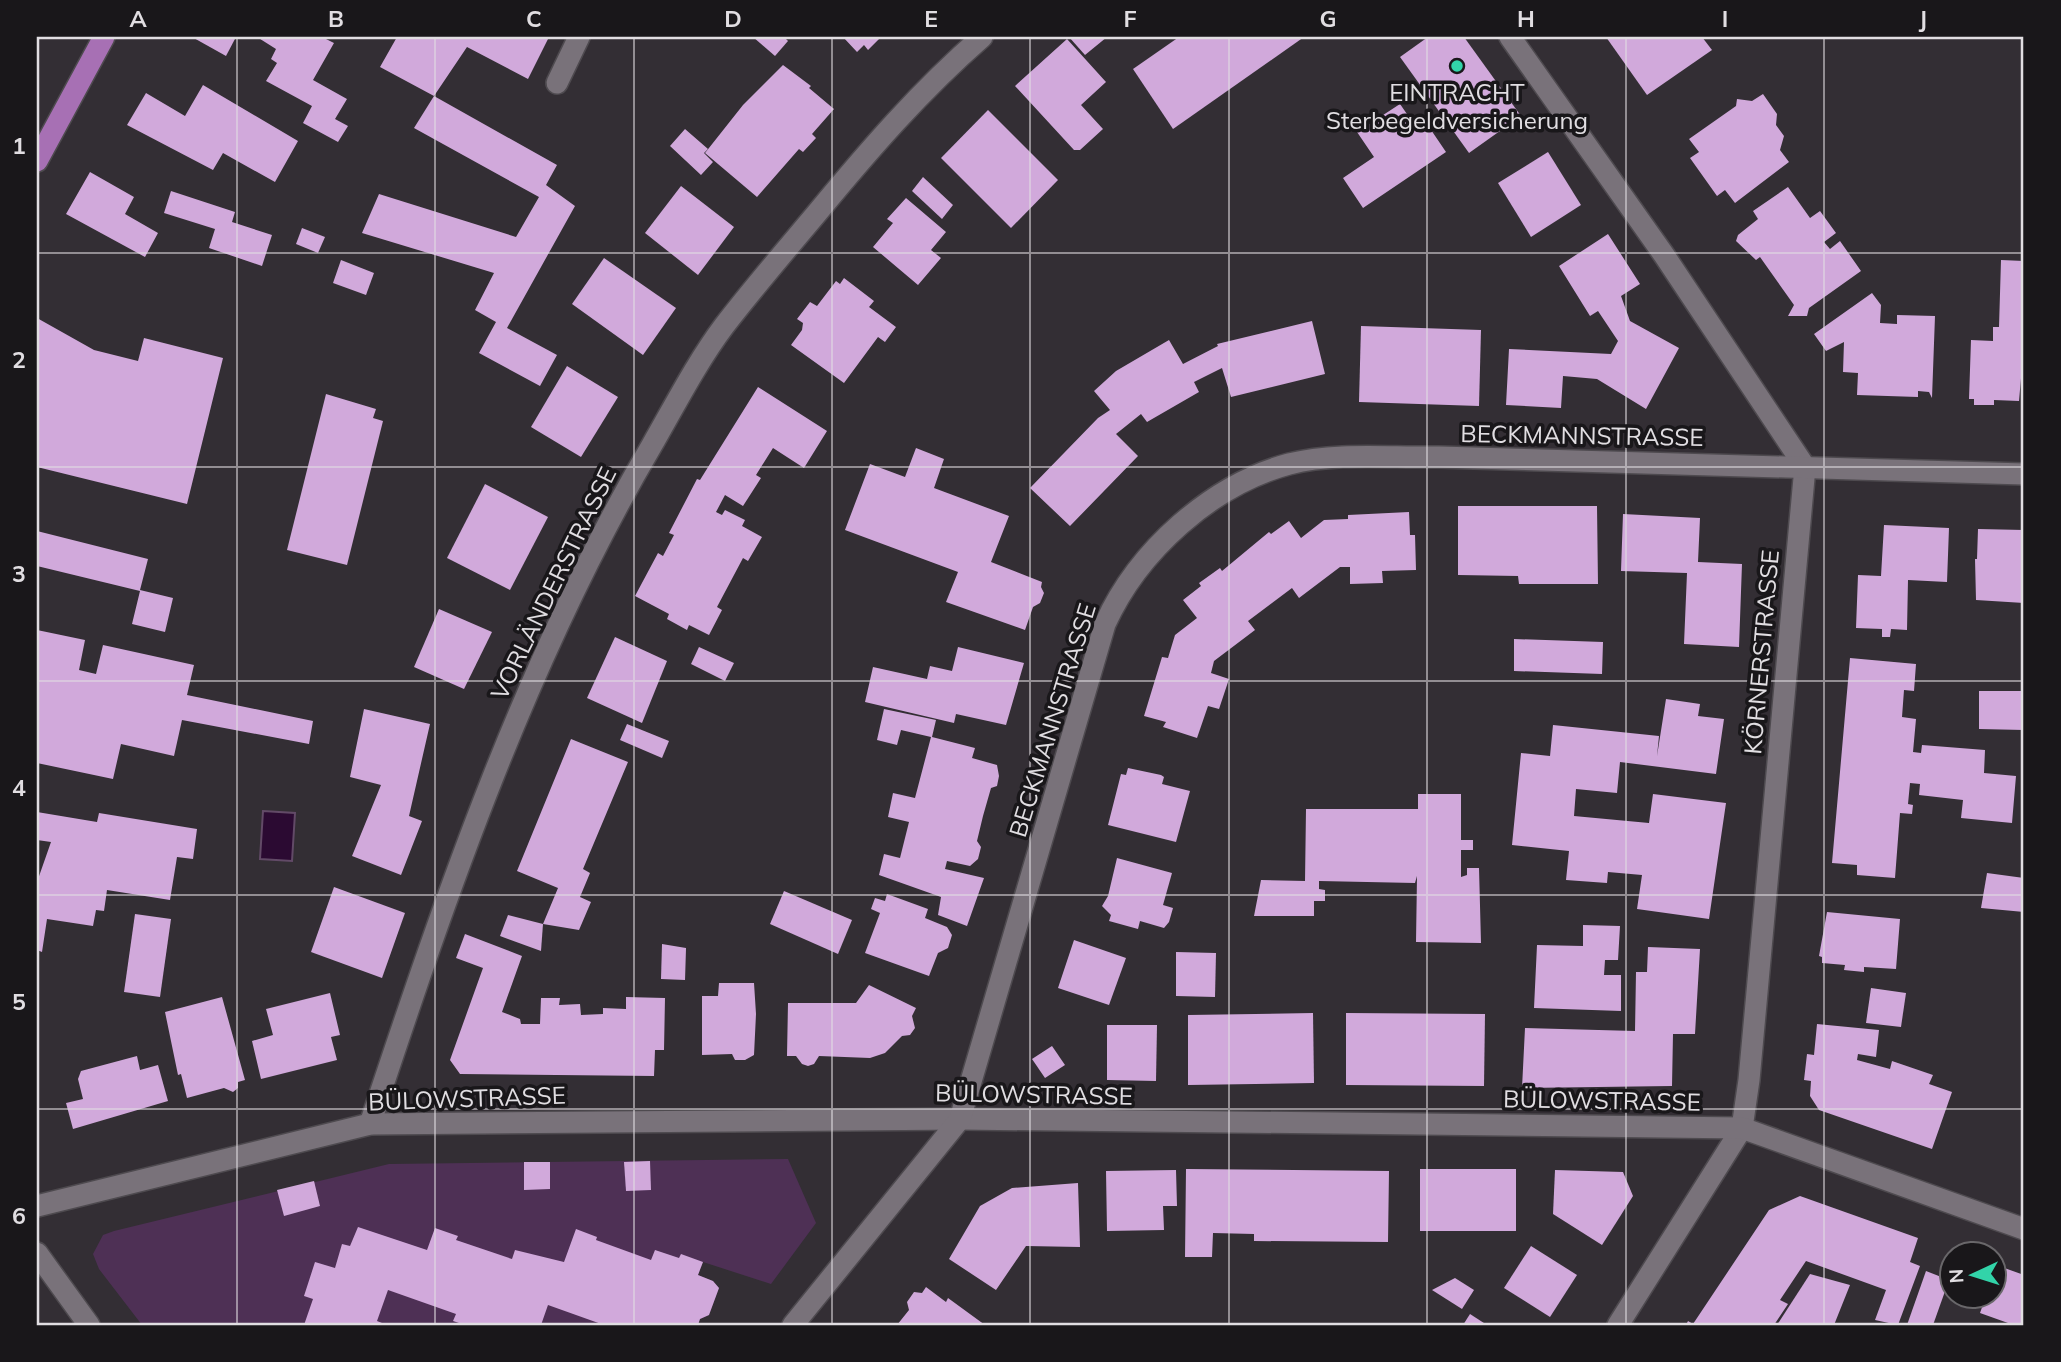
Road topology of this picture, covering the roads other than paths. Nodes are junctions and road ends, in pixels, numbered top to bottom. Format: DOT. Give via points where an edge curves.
graph roads {
  1 [pos="103,37"];
  2 [pos="579,37"];
  3 [pos="982,37"];
  4 [pos="1510,37"];
  5 [pos="557,83"];
  6 [pos="37,161"];
  7 [pos="1805,467"];
  8 [pos="2024,474"];
  9 [pos="960,1119"];
  10 [pos="370,1124"];
  11 [pos="1742,1128"];
  12 [pos="37,1206"];
  13 [pos="2024,1229"];
  14 [pos="37,1253"];
  15 [pos="89,1325"];
  16 [pos="793,1325"];
  17 [pos="1618,1325"];
  1 -- 6 [label="main road"];
  2 -- 5 [label="street"];
  3 -- 10 [label="street, VORLÄNDERSTRASSE" via="890,124 723,327 615,508 507,739"];
  4 -- 7 [label="street" via="1664,254"];
  7 -- 8 [label="street, BECKMANNSTRASSE"];
  7 -- 9 [label="street, BECKMANNSTRASSE" via="1439,457 1320,459 1269,471 1217,496 1147,558 1116,600 1105,624"];
  7 -- 11 [label="street, KÖRNERSTRASSE"];
  9 -- 10 [label="street, BÜLOWSTRASSE"];
  9 -- 11 [label="street, BÜLOWSTRASSE"];
  9 -- 16 [label="street, BECKMANNSTRASSE"];
  10 -- 12 [label="street, BÜLOWSTRASSE"];
  11 -- 13 [label="street, BÜLOWSTRASSE"];
  11 -- 17 [label="street, KÖRNERSTRASSE"];
  14 -- 15 [label="street"];
}
